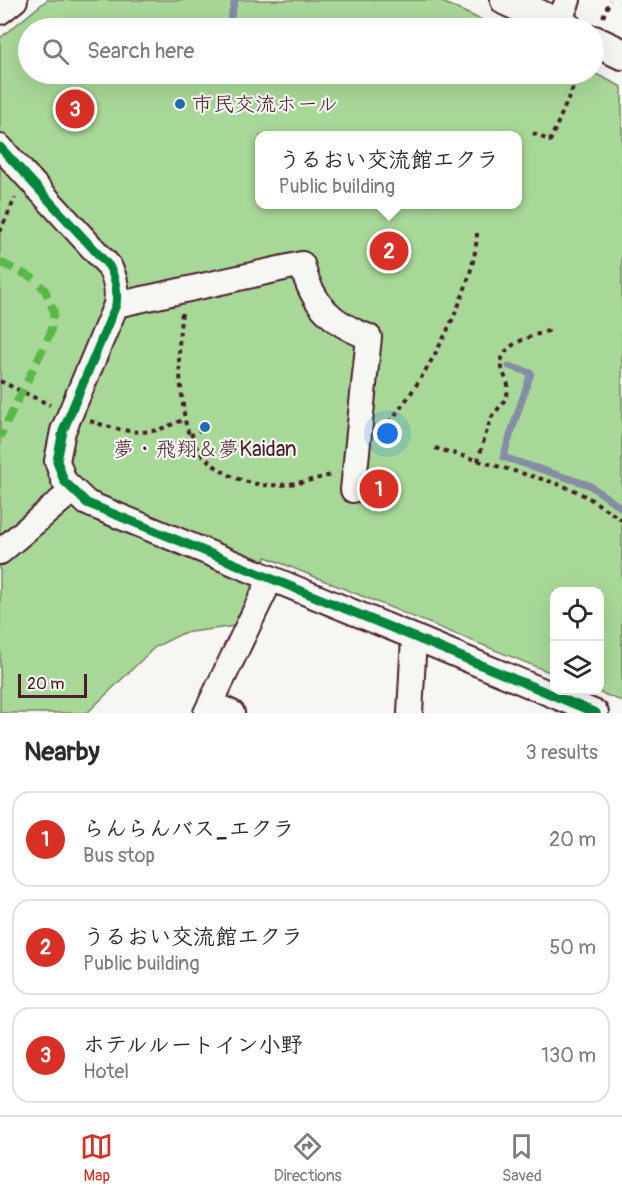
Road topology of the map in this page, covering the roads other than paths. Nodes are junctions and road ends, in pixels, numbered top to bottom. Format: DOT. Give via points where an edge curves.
graph roads {
  1 [pos="15,0"];
  2 [pos="506,0"];
  3 [pos="0,12"];
  4 [pos="564,18"];
  5 [pos="604,46"];
  6 [pos="622,54"];
  7 [pos="0,147"];
  8 [pos="116,305"];
  9 [pos="354,479"];
  10 [pos="73,490"];
  11 [pos="0,552"];
  12 [pos="271,578"];
  13 [pos="414,637"];
  14 [pos="216,710"];
  15 [pos="410,713"];
  16 [pos="596,713"];
  1 -- 3 [label="street"];
  2 -- 4 [label="main road"];
  5 -- 6 [label="main road"];
  7 -- 8 [label="street" via="109,266 118,292"];
  8 -- 9 [label="street" via="302,264 310,289 325,310 345,327 369,336"];
  8 -- 10 [label="street" via="63,431 57,461 64,481"];
  10 -- 11 [label="street"];
  10 -- 12 [label="street" via="87,503"];
  12 -- 13 [label="street"];
  12 -- 14 [label="street"];
  13 -- 15 [label="street"];
  13 -- 16 [label="street"];
}
